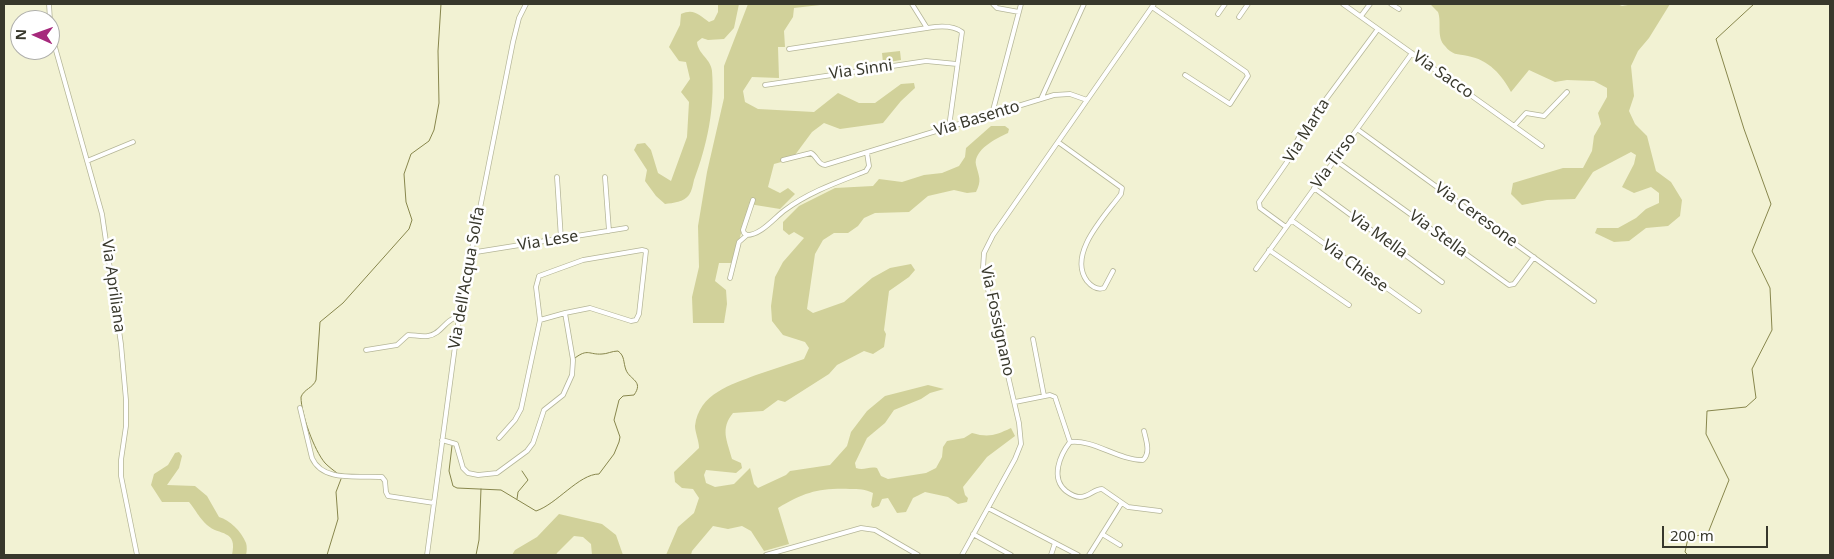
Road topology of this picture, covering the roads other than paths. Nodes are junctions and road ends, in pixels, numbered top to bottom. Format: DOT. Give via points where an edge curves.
graph roads {
  1 [pos="526,4"];
  2 [pos="912,4"];
  3 [pos="993,4"];
  4 [pos="1021,4"];
  5 [pos="1084,4"];
  6 [pos="1225,4"];
  7 [pos="1248,4"];
  8 [pos="1343,4"];
  9 [pos="1370,4"];
  10 [pos="1391,4"];
  11 [pos="1153,5"];
  12 [pos="1399,10"];
  13 [pos="1019,12"];
  14 [pos="1218,14"];
  15 [pos="1361,16"];
  16 [pos="1239,17"];
  17 [pos="927,28"];
  18 [pos="1378,29"];
  19 [pos="789,50"];
  20 [pos="1412,53"];
  21 [pos="59,60"];
  22 [pos="957,64"];
  23 [pos="1185,75"];
  24 [pos="766,85"];
  25 [pos="1567,92"];
  26 [pos="1041,99"];
  27 [pos="1087,100"];
  28 [pos="992,114"];
  29 [pos="1515,125"];
  30 [pos="949,128"];
  31 [pos="1357,129"];
  32 [pos="133,142"];
  33 [pos="1058,142"];
  34 [pos="1542,146"];
  35 [pos="867,153"];
  36 [pos="782,160"];
  37 [pos="1335,160"];
  38 [pos="87,161"];
  39 [pos="604,176"];
  40 [pos="557,177"];
  41 [pos="1314,188"];
  42 [pos="753,200"];
  43 [pos="1291,220"];
  44 [pos="1286,227"];
  45 [pos="626,228"];
  46 [pos="608,231"];
  47 [pos="747,235"];
  48 [pos="561,239"];
  49 [pos="1269,250"];
  50 [pos="470,253"];
  51 [pos="1534,257"];
  52 [pos="1256,269"];
  53 [pos="1113,271"];
  54 [pos="730,278"];
  55 [pos="1442,282"];
  56 [pos="1594,301"];
  57 [pos="1348,305"];
  58 [pos="1419,311"];
  59 [pos="565,313"];
  60 [pos="458,317"];
  61 [pos="540,320"];
  62 [pos="1033,339"];
  63 [pos="366,350"];
  64 [pos="1044,396"];
  65 [pos="1015,402"];
  66 [pos="300,408"];
  67 [pos="1144,431"];
  68 [pos="499,438"];
  69 [pos="442,440"];
  70 [pos="1070,442"];
  71 [pos="434,503"];
  72 [pos="1121,504"];
  73 [pos="988,508"];
  74 [pos="1160,511"];
  75 [pos="973,534"];
  76 [pos="1102,534"];
  77 [pos="1055,543"];
  78 [pos="1120,545"];
  79 [pos="137,555"];
  80 [pos="427,555"];
  81 [pos="766,555"];
  82 [pos="918,555"];
  83 [pos="962,555"];
  84 [pos="1011,555"];
  85 [pos="1051,555"];
  86 [pos="1078,555"];
  87 [pos="1089,555"];
  1 -- 50 [label="street, Via dell'Acqua Solfa" via="512,46"];
  2 -- 17 [label="street"];
  3 -- 13 [label="street" via="996,8"];
  4 -- 13 [label="street"];
  5 -- 26 [label="street"];
  6 -- 14 [label="street"];
  7 -- 16 [label="street"];
  8 -- 15 [label="street, Via Sacco"];
  9 -- 15 [label="street"];
  10 -- 12 [label="street"];
  11 -- 23 [label="street" via="1248,76 1229,104"];
  11 -- 27 [label="street, Via Fossignano"];
  13 -- 28 [label="street"];
  15 -- 18 [label="street, Via Sacco"];
  17 -- 19 [label="street, Via Sinni"];
  17 -- 22 [label="street, Via Sinni" via="943,27 961,32"];
  18 -- 20 [label="street, Via Sacco"];
  18 -- 44 [label="street, Via Marta" via="1301,134 1288,160 1259,202 1260,208"];
  20 -- 29 [label="street, Via Sacco"];
  20 -- 31 [label="street, Via Tirso"];
  21 -- 38 [label="street, Via Apriliana"];
  22 -- 24 [label="street, Via Sinni" via="924,61"];
  22 -- 30 [label="street"];
  25 -- 29 [label="street" via="1545,116 1526,113"];
  26 -- 27 [label="street, Via Basento" via="1065,94"];
  26 -- 28 [label="street, Via Basento"];
  27 -- 33 [label="street, Via Fossignano"];
  28 -- 30 [label="street, Via Basento"];
  29 -- 34 [label="street, Via Sacco"];
  30 -- 35 [label="street, Via Basento"];
  31 -- 37 [label="street, Via Tirso"];
  31 -- 51 [label="street, Via Ceresone"];
  32 -- 38 [label="street"];
  33 -- 53 [label="street" via="1122,188 1086,244 1081,258 1085,278 1097,288 1104,288"];
  33 -- 65 [label="street, Via Fossignano" via="993,235 983,255"];
  35 -- 36 [label="street, Via Basento" via="824,166 811,153"];
  35 -- 47 [label="street" via="869,166 866,170 800,199 758,232"];
  37 -- 41 [label="street, Via Tirso"];
  37 -- 51 [label="street, Via Stella" via="1508,285 1514,284"];
  38 -- 79 [label="street, Via Apriliana" via="106,232 122,350 127,416 121,476"];
  39 -- 46 [label="street"];
  40 -- 48 [label="street"];
  41 -- 43 [label="street, Via Tirso"];
  41 -- 55 [label="street, Via Mella"];
  42 -- 47 [label="street" via="743,230"];
  43 -- 44 [label="street, Via Tirso"];
  43 -- 58 [label="street, Via Chiese"];
  44 -- 49 [label="street, Via Tirso"];
  45 -- 46 [label="street, Via Lese"];
  46 -- 48 [label="street, Via Lese"];
  47 -- 54 [label="street" via="739,242"];
  48 -- 50 [label="street, Via Lese"];
  49 -- 52 [label="street, Via Tirso"];
  49 -- 57 [label="street"];
  50 -- 60 [label="street, Via dell'Acqua Solfa"];
  51 -- 56 [label="street, Via Ceresone"];
  59 -- 61 [label="street"];
  59 -- 61 [label="street" via="590,308 636,320 646,251 583,260 541,274 536,283"];
  59 -- 69 [label="street" via="573,360 572,376 564,394 544,411 527,451 497,473 476,475 463,468 456,444"];
  60 -- 63 [label="street" via="450,319 431,336 407,335 397,345"];
  60 -- 69 [label="street, Via dell'Acqua Solfa"];
  61 -- 68 [label="street" via="519,414"];
  62 -- 64 [label="street"];
  64 -- 65 [label="street"];
  64 -- 70 [label="street" via="1055,396"];
  65 -- 73 [label="street, Via Fossignano" via="1020,448"];
  66 -- 71 [label="street" via="312,458 323,471 346,476 382,477 389,496"];
  67 -- 70 [label="street" via="1148,452 1143,460 1082,442"];
  69 -- 71 [label="street, Via dell'Acqua Solfa"];
  70 -- 72 [label="street" via="1059,461 1061,486 1078,497 1102,489"];
  71 -- 80 [label="street, Via dell'Acqua Solfa"];
  72 -- 74 [label="street"];
  72 -- 76 [label="street"];
  73 -- 75 [label="street, Via Fossignano"];
  73 -- 77 [label="street"];
  75 -- 83 [label="street, Via Fossignano"];
  75 -- 84 [label="street"];
  76 -- 78 [label="street"];
  76 -- 87 [label="street"];
  77 -- 85 [label="street"];
  77 -- 86 [label="street"];
  81 -- 82 [label="street" via="866,528"];
}
